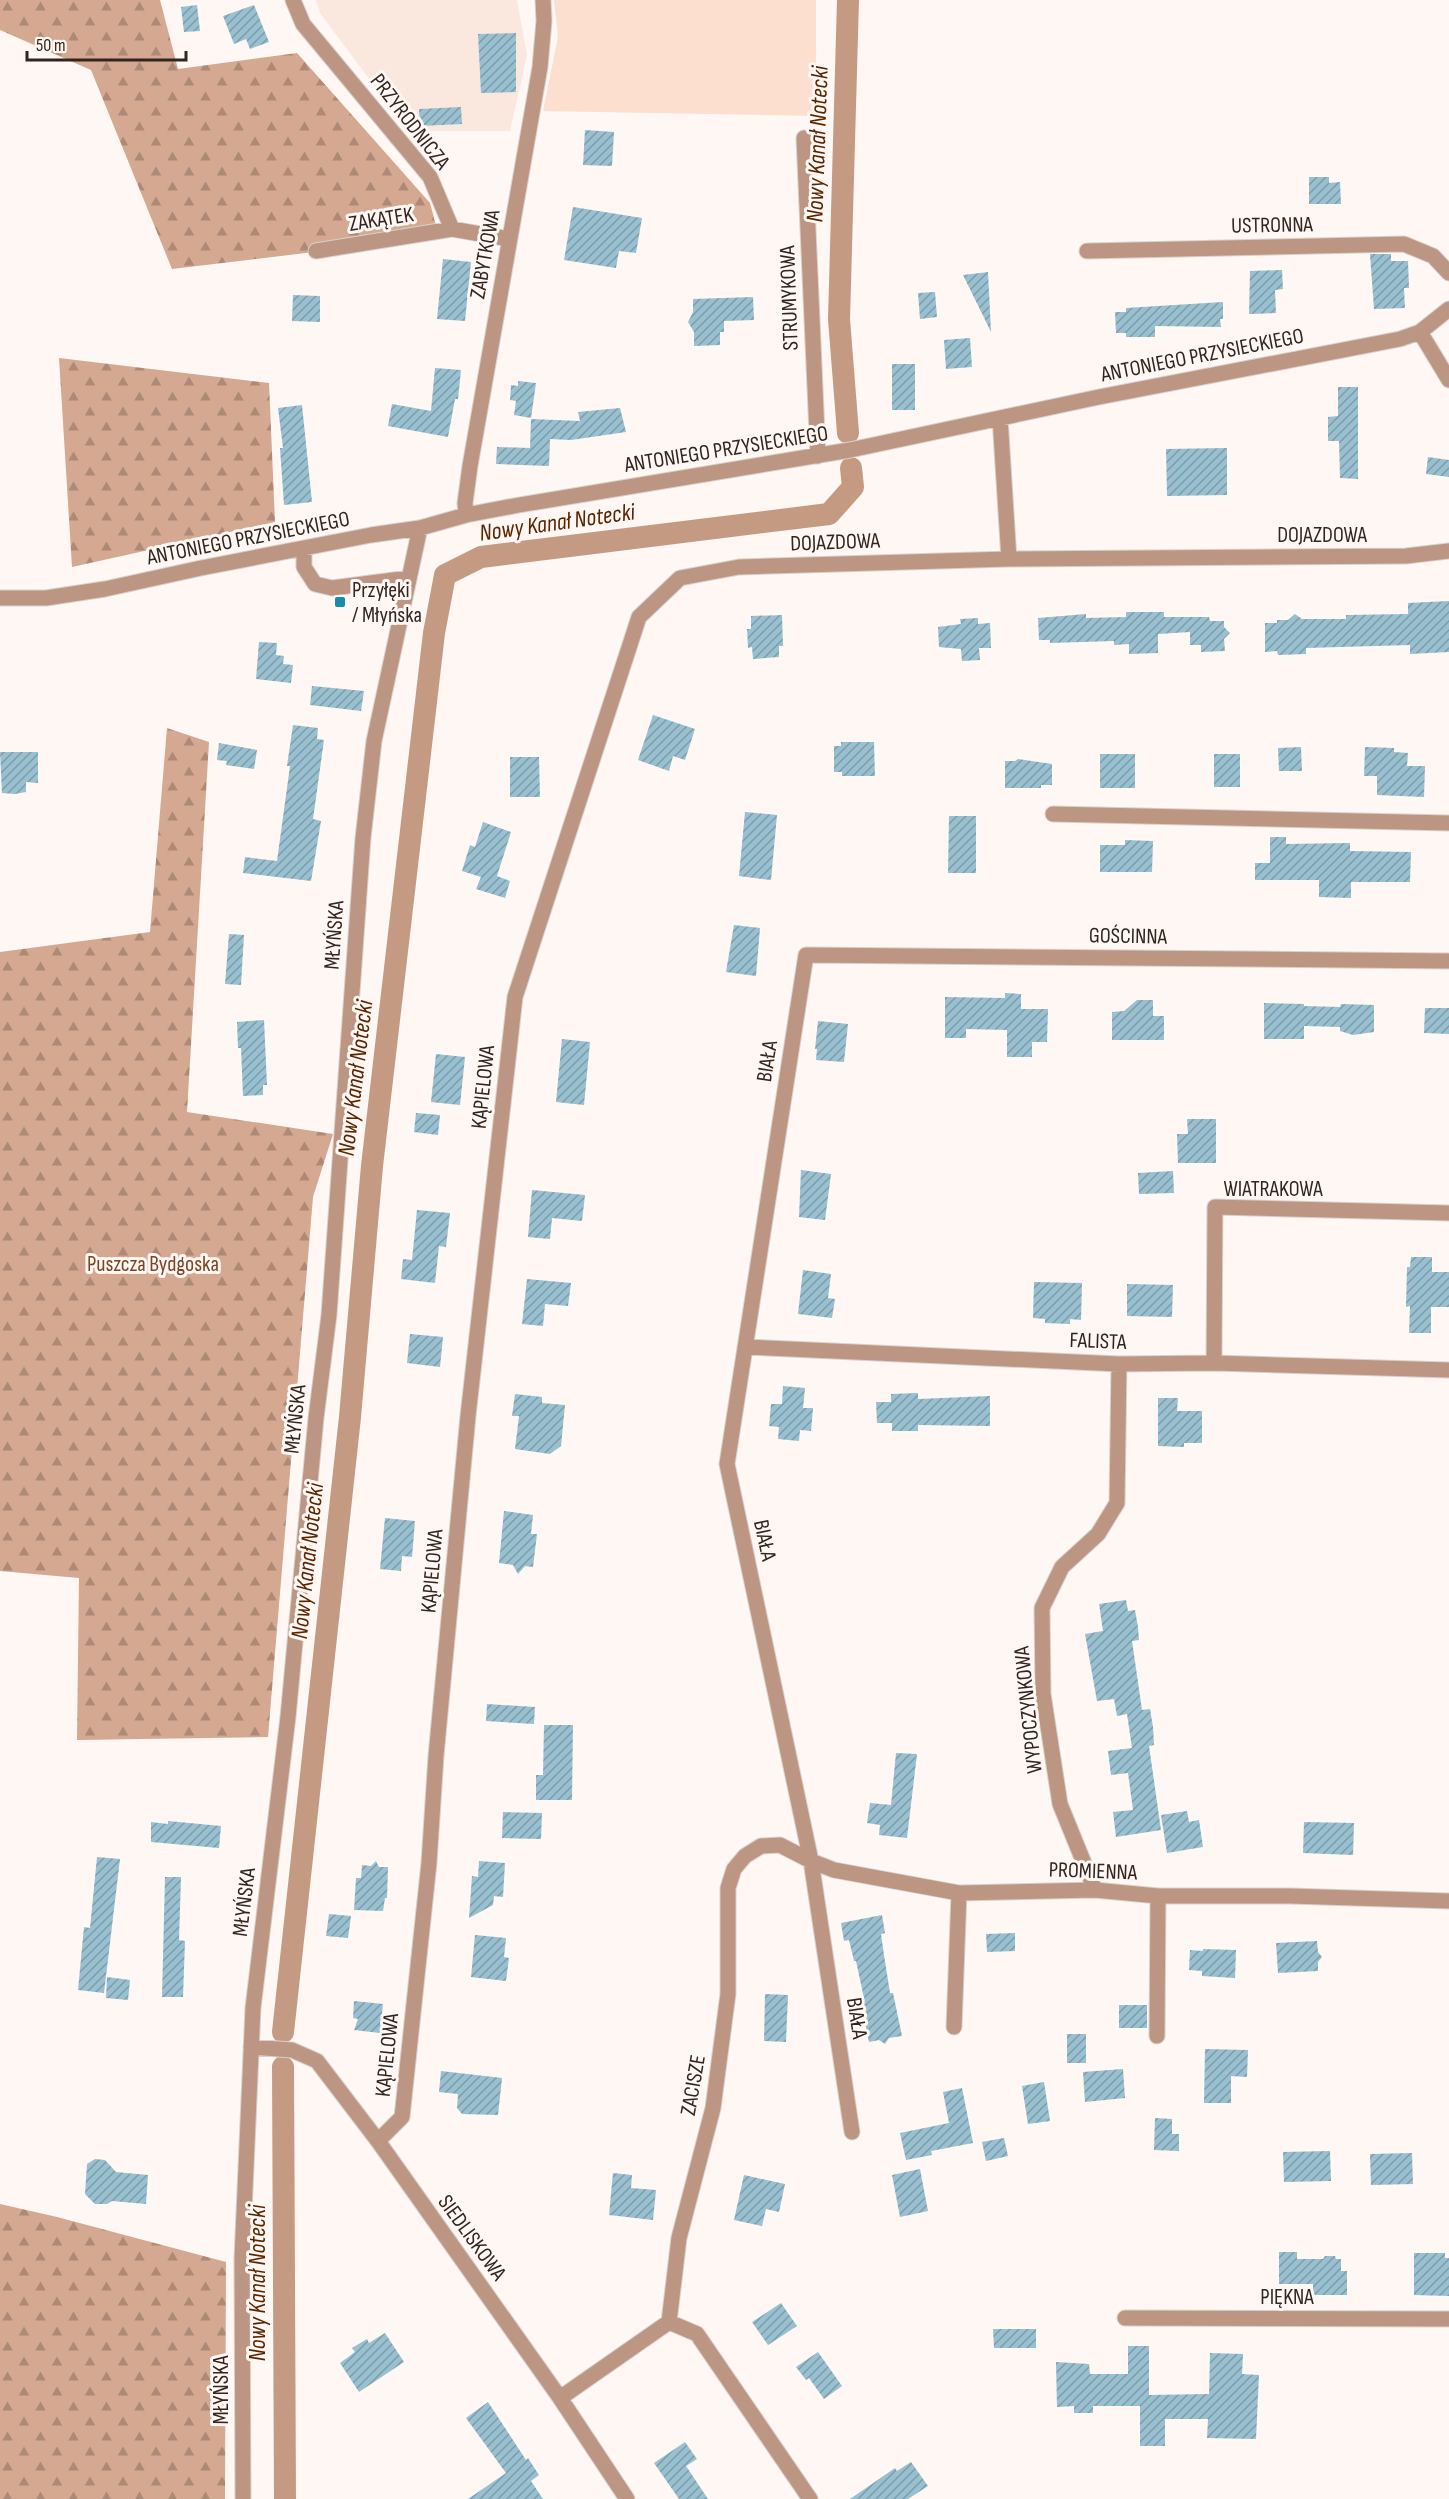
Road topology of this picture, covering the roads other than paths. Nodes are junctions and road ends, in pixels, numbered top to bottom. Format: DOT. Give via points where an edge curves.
graph roads {
  1 [pos="293,0"];
  2 [pos="543,0"];
  3 [pos="804,138"];
  4 [pos="452,229"];
  5 [pos="509,238"];
  6 [pos="1087,250"];
  7 [pos="316,251"];
  8 [pos="1449,273"];
  9 [pos="1449,309"];
  10 [pos="1420,332"];
  11 [pos="1449,380"];
  12 [pos="1000,418"];
  13 [pos="818,456"];
  14 [pos="466,515"];
  15 [pos="420,528"];
  16 [pos="304,549"];
  17 [pos="1449,551"];
  18 [pos="1009,559"];
  19 [pos="408,578"];
  20 [pos="0,598"];
  21 [pos="1053,814"];
  22 [pos="1449,823"];
  23 [pos="806,955"];
  24 [pos="1449,961"];
  25 [pos="515,997"];
  26 [pos="1449,1213"];
  27 [pos="745,1347"];
  28 [pos="1214,1363"];
  29 [pos="1119,1365"];
  30 [pos="1449,1370"];
  31 [pos="745,1856"];
  32 [pos="811,1861"];
  33 [pos="1095,1890"];
  34 [pos="959,1893"];
  35 [pos="1158,1896"];
  36 [pos="1449,1901"];
  37 [pos="954,2027"];
  38 [pos="1157,2036"];
  39 [pos="251,2046"];
  40 [pos="852,2132"];
  41 [pos="378,2141"];
  42 [pos="1125,2318"];
  43 [pos="1449,2319"];
  44 [pos="669,2322"];
  45 [pos="560,2398"];
  46 [pos="243,2499"];
  47 [pos="627,2499"];
  48 [pos="810,2499"];
  1 -- 4 [label="street, PRZYRODNICZA" via="303,24 430,177"];
  2 -- 5 [label="street, ZABYTKOWA" via="540,67"];
  3 -- 13 [label="street, STRUMYKOWA"];
  4 -- 5 [label="street"];
  4 -- 7 [label="street, ZAKĄTEK"];
  5 -- 14 [label="street, ZABYTKOWA" via="470,466"];
  6 -- 8 [label="street, USTRONNA" via="1404,244 1432,256"];
  9 -- 10 [label="street, ANTONIEGO PRZYSIECKIEGO"];
  10 -- 11 [label="street"];
  10 -- 12 [label="street, ANTONIEGO PRZYSIECKIEGO" via="1379,344"];
  12 -- 13 [label="street, ANTONIEGO PRZYSIECKIEGO"];
  12 -- 18 [label="street"];
  13 -- 14 [label="street, ANTONIEGO PRZYSIECKIEGO"];
  14 -- 15 [label="street, ANTONIEGO PRZYSIECKIEGO"];
  15 -- 16 [label="street, ANTONIEGO PRZYSIECKIEGO"];
  15 -- 19 [label="street, MŁYŃSKA"];
  16 -- 19 [label="street" via="304,567 315,584 332,588"];
  16 -- 20 [label="street, ANTONIEGO PRZYSIECKIEGO" via="105,589 46,598"];
  17 -- 18 [label="street, DOJAZDOWA" via="1406,556"];
  18 -- 25 [label="street, DOJAZDOWA" via="739,567 680,578 639,617"];
  19 -- 39 [label="street, MŁYŃSKA" via="374,741 363,838 329,1315"];
  21 -- 22 [label="street"];
  23 -- 24 [label="street, GOŚCINNA"];
  23 -- 27 [label="street, BIAŁA"];
  25 -- 41 [label="street, KĄPIELOWA" via="467,1427 429,1863 402,2116"];
  26 -- 28 [label="street, WIATRAKOWA" via="1215,1207"];
  27 -- 29 [label="street, FALISTA"];
  27 -- 32 [label="street, BIAŁA" via="727,1464"];
  28 -- 29 [label="street, FALISTA"];
  28 -- 30 [label="street, FALISTA"];
  29 -- 33 [label="street, WYPOCZYNKOWA" via="1116,1503 1098,1534 1062,1567 1042,1608 1043,1694 1060,1804"];
  31 -- 32 [label="street, PROMIENNA" via="761,1846 780,1845"];
  31 -- 44 [label="street, ZACISZE" via="734,1869 729,1888 729,1994 715,2097 679,2238"];
  32 -- 34 [label="street, PROMIENNA" via="834,1870"];
  32 -- 40 [label="street, BIAŁA"];
  33 -- 34 [label="street, PROMIENNA"];
  33 -- 35 [label="street, PROMIENNA"];
  34 -- 37 [label="street"];
  35 -- 36 [label="street, PROMIENNA"];
  35 -- 38 [label="street"];
  39 -- 41 [label="street, SIEDLISKOWA" via="292,2050 317,2061"];
  39 -- 46 [label="street, MŁYŃSKA" via="242,2258"];
  41 -- 45 [label="street, SIEDLISKOWA"];
  42 -- 43 [label="street, PIĘKNA"];
  44 -- 45 [label="street"];
  44 -- 48 [label="street" via="697,2334"];
  45 -- 47 [label="street, SIEDLISKOWA"];
}
